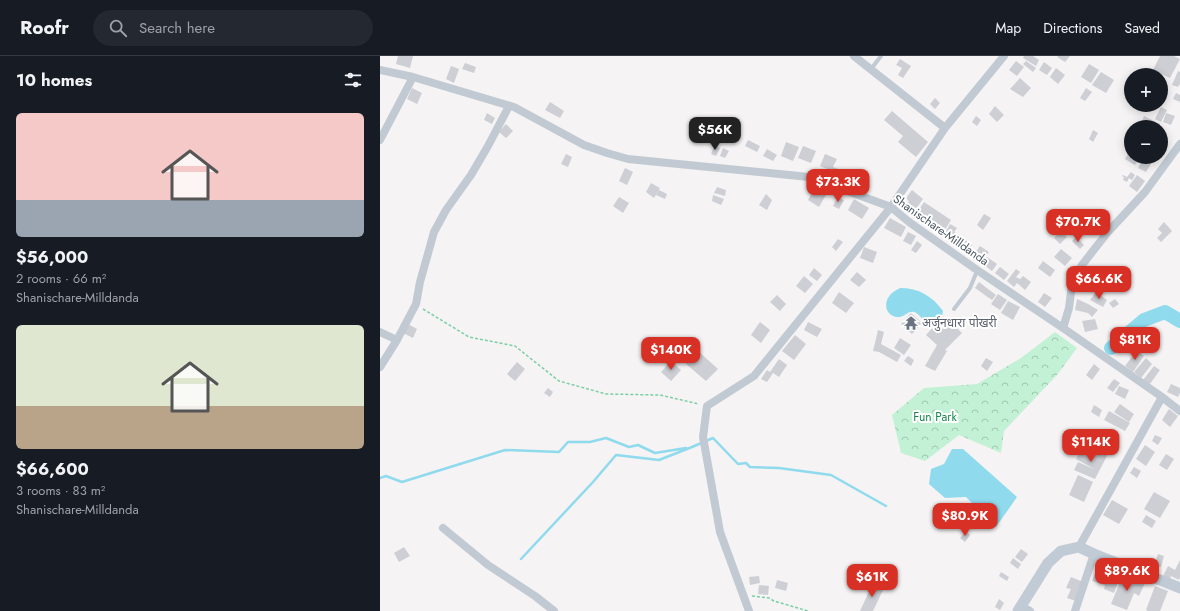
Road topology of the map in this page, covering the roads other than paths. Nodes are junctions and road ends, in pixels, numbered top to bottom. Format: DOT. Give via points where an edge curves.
graph roads {
  1 [pos="854,56"];
  2 [pos="881,56"];
  3 [pos="1004,56"];
  4 [pos="871,69"];
  5 [pos="380,70"];
  6 [pos="413,77"];
  7 [pos="509,106"];
  8 [pos="945,128"];
  9 [pos="380,140"];
  10 [pos="1180,144"];
  11 [pos="891,207"];
  12 [pos="978,270"];
  13 [pos="954,309"];
  14 [pos="1063,328"];
  15 [pos="380,332"];
  16 [pos="396,340"];
  17 [pos="380,368"];
  18 [pos="1162,397"];
  19 [pos="1180,411"];
  20 [pos="443,528"];
  21 [pos="1079,547"];
  22 [pos="1094,554"];
  23 [pos="1180,588"];
  24 [pos="1023,609"];
  25 [pos="554,611"];
  26 [pos="749,611"];
  27 [pos="1075,611"];
  1 -- 4 [label="street"];
  2 -- 4 [label="lane"];
  3 -- 8 [label="street"];
  4 -- 8 [label="street"];
  5 -- 6 [label="street, Shanischare-Milldanda"];
  6 -- 7 [label="street, Shanischare-Milldanda"];
  6 -- 9 [label="street"];
  7 -- 11 [label="street, Shanischare-Milldanda" via="584,145 628,159 809,177"];
  7 -- 16 [label="street" via="471,175 434,232 416,304"];
  8 -- 11 [label="street"];
  10 -- 14 [label="street" via="1145,192 1082,265 1072,284"];
  11 -- 12 [label="street, Shanischare-Milldanda"];
  11 -- 26 [label="street" via="754,376 707,406 703,437 720,532"];
  12 -- 13 [label="lane" via="970,288"];
  12 -- 14 [label="street, Shanischare-Milldanda"];
  14 -- 18 [label="street, Shanischare-Milldanda"];
  15 -- 16 [label="street"];
  16 -- 17 [label="street"];
  18 -- 19 [label="street, Shanischare-Milldanda"];
  18 -- 21 [label="street"];
  20 -- 25 [label="street" via="488,565"];
  21 -- 22 [label="street"];
  21 -- 24 [label="street" via="1061,551 1048,563"];
  22 -- 23 [label="street"];
  22 -- 27 [label="street"];
}
